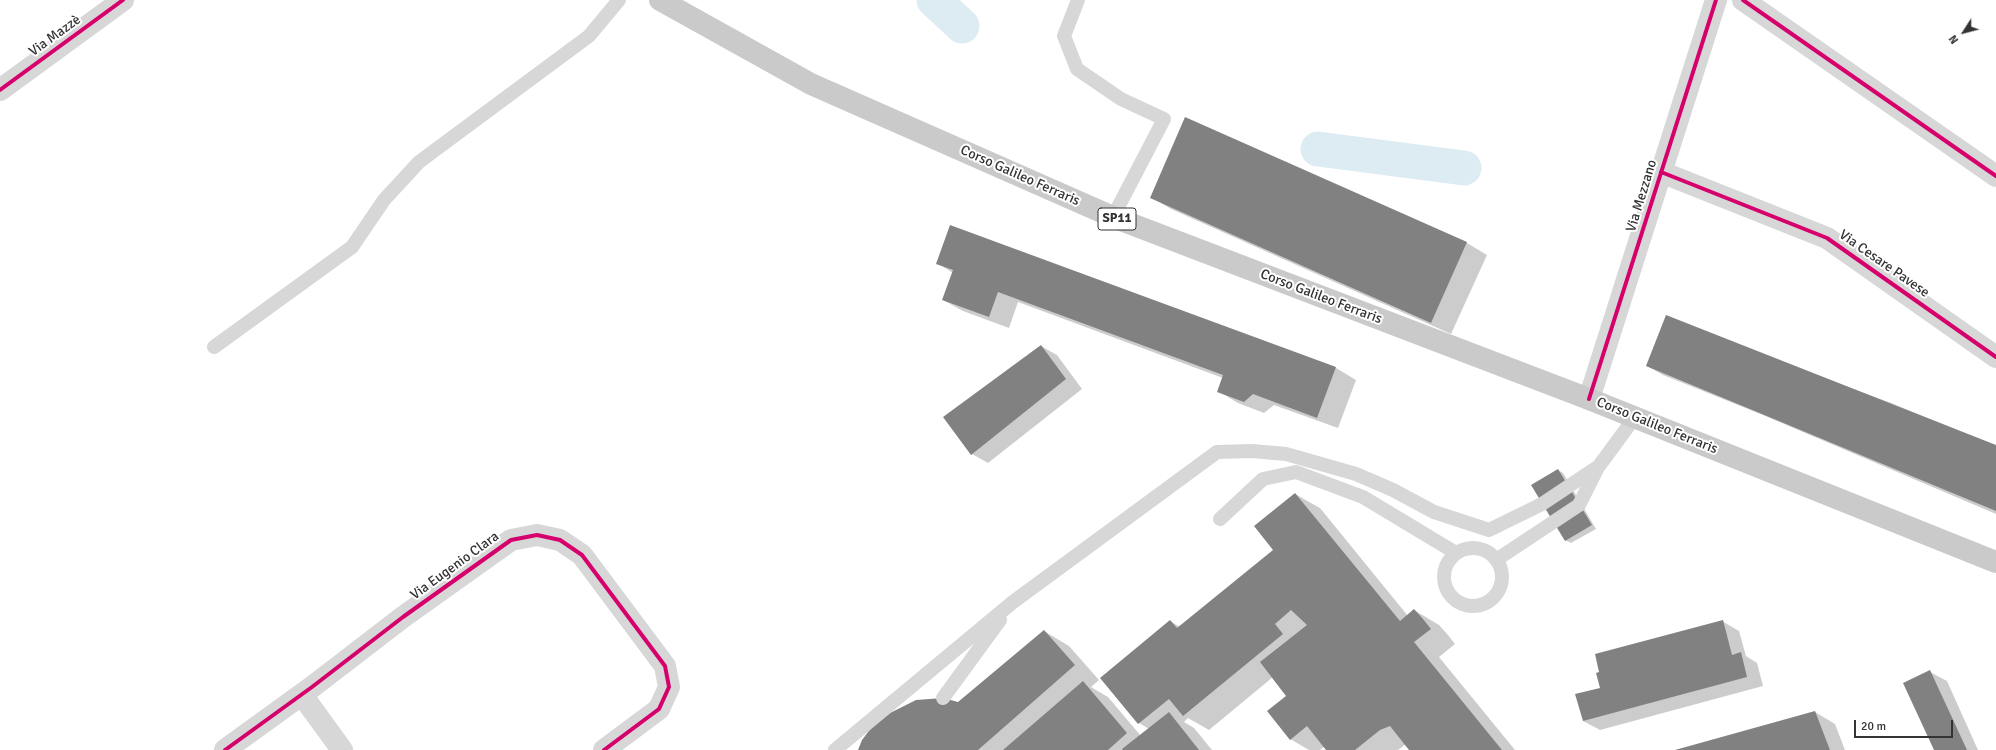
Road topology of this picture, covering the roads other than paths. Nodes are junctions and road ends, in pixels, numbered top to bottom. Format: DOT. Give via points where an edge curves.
graph roads {
  1 [pos="123,0"];
  2 [pos="619,0"];
  3 [pos="660,0"];
  4 [pos="1078,0"];
  5 [pos="1716,0"];
  6 [pos="1743,0"];
  7 [pos="0,90"];
  8 [pos="1661,172"];
  9 [pos="1996,176"];
  10 [pos="1113,217"];
  11 [pos="214,347"];
  12 [pos="1996,357"];
  13 [pos="1589,399"];
  14 [pos="1634,417"];
  15 [pos="1599,466"];
  16 [pos="1220,519"];
  17 [pos="1456,553"];
  18 [pos="1496,560"];
  19 [pos="1996,562"];
  20 [pos="1013,602"];
  21 [pos="302,695"];
  22 [pos="943,698"];
  23 [pos="225,750"];
  24 [pos="342,750"];
  25 [pos="604,750"];
  26 [pos="835,750"];
  1 -- 7 [label="street, Via Mazzè"];
  2 -- 11 [label="lane" via="589,36 419,162 384,200 352,247"];
  3 -- 10 [label="main road, Corso Galileo Ferraris / SP11" via="811,84"];
  4 -- 10 [label="lane" via="1064,36 1077,69 1121,99 1164,119"];
  5 -- 8 [label="street, Via Mezzano"];
  6 -- 9 [label="street"];
  8 -- 12 [label="street, Via Cesare Pavese" via="1827,238"];
  8 -- 13 [label="street, Via Mezzano"];
  10 -- 13 [label="main road, Corso Galileo Ferraris / SP11"];
  13 -- 14 [label="main road, Corso Galileo Ferraris"];
  14 -- 15 [label="lane"];
  14 -- 19 [label="main road, Corso Galileo Ferraris"];
  15 -- 18 [label="lane" via="1579,505"];
  15 -- 20 [label="lane" via="1542,504 1489,530 1434,512 1356,474 1286,454 1252,451 1217,452"];
  16 -- 17 [label="lane" via="1263,478 1296,472 1363,497"];
  17 -- 18 [label="lane" via="1475,548 1484,550"];
  17 -- 18 [label="lane" via="1444,569 1443,579 1450,597 1466,607 1485,604 1494,599 1500,591 1502,572"];
  20 -- 22 [label="lane"];
  20 -- 26 [label="lane"];
  21 -- 23 [label="street, Via Eugenio Clara"];
  21 -- 24 [label="street"];
  21 -- 25 [label="street, Via Eugenio Clara" via="403,617 511,540 537,535 560,540 582,555 665,666 669,687 659,710"];
}
